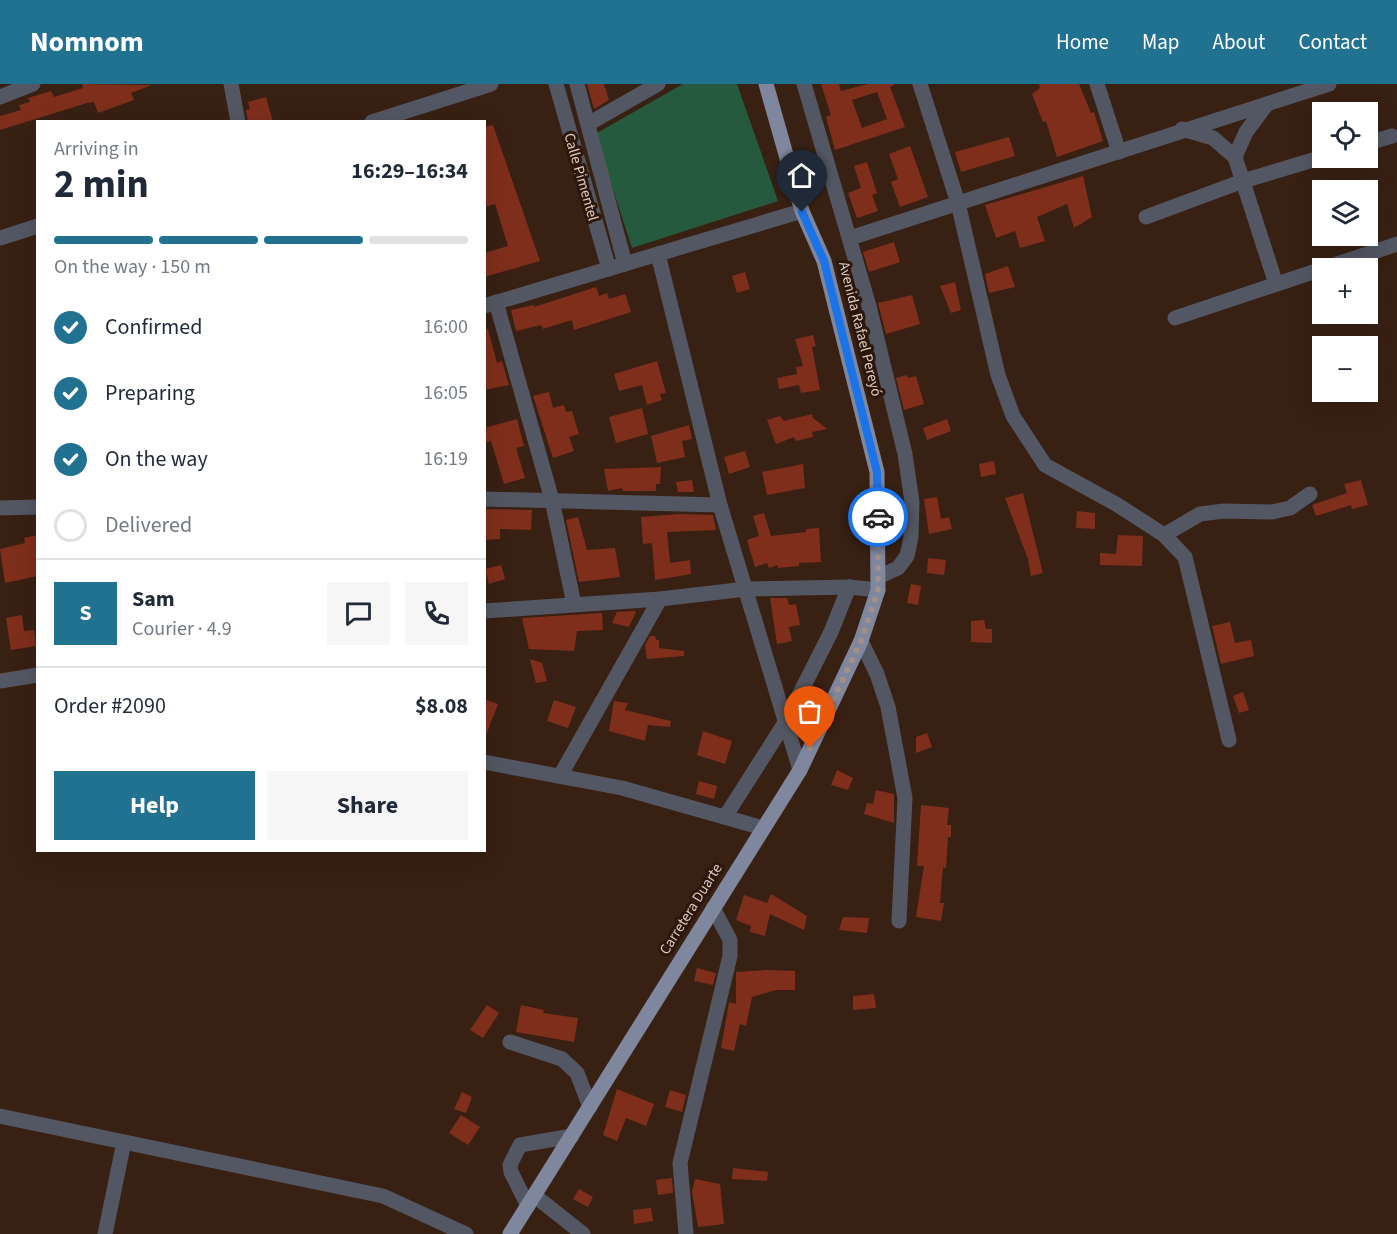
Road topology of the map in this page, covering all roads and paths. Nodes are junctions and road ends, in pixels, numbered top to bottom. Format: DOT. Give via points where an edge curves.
graph roads {
  1 [pos="33,84"];
  2 [pos="231,84"];
  3 [pos="491,84"];
  4 [pos="556,84"];
  5 [pos="577,84"];
  6 [pos="658,84"];
  7 [pos="766,84"];
  8 [pos="804,84"];
  9 [pos="920,84"];
  10 [pos="1096,84"];
  11 [pos="1329,84"];
  12 [pos="1304,88"];
  13 [pos="0,97"];
  14 [pos="1268,104"];
  15 [pos="238,120"];
  16 [pos="378,120"];
  17 [pos="588,124"];
  18 [pos="1182,129"];
  19 [pos="1392,136"];
  20 [pos="1378,140"];
  21 [pos="1119,152"];
  22 [pos="1235,157"];
  23 [pos="1312,160"];
  24 [pos="1243,181"];
  25 [pos="958,203"];
  26 [pos="802,212"];
  27 [pos="1146,218"];
  28 [pos="36,227"];
  29 [pos="0,238"];
  30 [pos="849,238"];
  31 [pos="1397,244"];
  32 [pos="658,254"];
  33 [pos="625,264"];
  34 [pos="609,268"];
  35 [pos="1276,284"];
  36 [pos="490,304"];
  37 [pos="1175,318"];
  38 [pos="1310,494"];
  39 [pos="486,499"];
  40 [pos="552,500"];
  41 [pos="720,505"];
  42 [pos="36,507"];
  43 [pos="0,508"];
  44 [pos="1164,535"];
  45 [pos="878,583"];
  46 [pos="849,587"];
  47 [pos="746,589"];
  48 [pos="660,599"];
  49 [pos="574,604"];
  50 [pos="486,611"];
  51 [pos="861,641"];
  52 [pos="36,675"];
  53 [pos="0,681"];
  54 [pos="786,721"];
  55 [pos="1229,740"];
  56 [pos="486,762"];
  57 [pos="800,770"];
  58 [pos="560,776"];
  59 [pos="725,818"];
  60 [pos="763,828"];
  61 [pos="713,908"];
  62 [pos="899,921"];
  63 [pos="510,1042"];
  64 [pos="590,1107"];
  65 [pos="0,1116"];
  66 [pos="572,1136"];
  67 [pos="124,1142"];
  68 [pos="531,1201"];
  69 [pos="105,1234"];
  70 [pos="466,1234"];
  71 [pos="510,1234"];
  72 [pos="583,1234"];
  73 [pos="686,1234"];
  1 -- 13 [label="street"];
  2 -- 15 [label="street"];
  3 -- 16 [label="street"];
  4 -- 34 [label="street, Calle Pimentel"];
  5 -- 17 [label="street, Calle Pimentel"];
  6 -- 17 [label="street"];
  7 -- 26 [label="main road, Avenida Rafael Pereyó"];
  8 -- 30 [label="street"];
  9 -- 25 [label="street"];
  10 -- 21 [label="street"];
  11 -- 12 [label="street"];
  12 -- 14 [label="street"];
  14 -- 18 [label="street"];
  14 -- 22 [label="street" via="1246,132"];
  17 -- 33 [label="street, Calle Pimentel"];
  18 -- 21 [label="street"];
  18 -- 22 [label="street" via="1213,138"];
  19 -- 20 [label="street"];
  21 -- 25 [label="street"];
  22 -- 24 [label="street"];
  23 -- 24 [label="street"];
  24 -- 27 [label="street"];
  24 -- 35 [label="street"];
  25 -- 30 [label="street"];
  25 -- 44 [label="street" via="998,375 1013,416 1029,444 1045,465"];
  26 -- 32 [label="street"];
  26 -- 45 [label="main road, Avenida Rafael Pereyó" via="824,261 877,472"];
  28 -- 29 [label="street"];
  30 -- 45 [label="street" via="905,454 912,502 907,556"];
  31 -- 35 [label="street"];
  32 -- 33 [label="street"];
  32 -- 41 [label="street"];
  33 -- 34 [label="street"];
  34 -- 36 [label="street"];
  35 -- 37 [label="street"];
  36 -- 40 [label="street"];
  38 -- 44 [label="street" via="1290,508 1272,512 1200,514"];
  39 -- 40 [label="street"];
  40 -- 41 [label="street"];
  40 -- 49 [label="street"];
  41 -- 47 [label="street"];
  42 -- 43 [label="street"];
  44 -- 55 [label="street" via="1185,556 1190,571"];
  45 -- 46 [label="street"];
  45 -- 51 [label="main road, Carretera Duarte"];
  46 -- 47 [label="street"];
  46 -- 54 [label="street"];
  47 -- 48 [label="street"];
  47 -- 54 [label="street"];
  48 -- 49 [label="street"];
  48 -- 58 [label="street"];
  49 -- 50 [label="street"];
  51 -- 57 [label="main road, Carretera Duarte"];
  51 -- 62 [label="street" via="888,707 905,798"];
  52 -- 53 [label="street"];
  54 -- 57 [label="street"];
  54 -- 59 [label="street"];
  56 -- 58 [label="street"];
  57 -- 60 [label="main road, Carretera Duarte"];
  58 -- 59 [label="street" via="622,788"];
  59 -- 60 [label="street"];
  60 -- 61 [label="main road, Carretera Duarte"];
  61 -- 64 [label="main road, Carretera Duarte"];
  61 -- 73 [label="street" via="730,940 730,956 680,1163"];
  63 -- 64 [label="street" via="562,1059 577,1073"];
  64 -- 66 [label="main road, Carretera Duarte"];
  65 -- 67 [label="street"];
  66 -- 68 [label="main road, Carretera Duarte"];
  66 -- 68 [label="street" via="520,1145 516,1151 511,1172"];
  67 -- 69 [label="street"];
  67 -- 70 [label="street" via="383,1196"];
  68 -- 71 [label="main road, Carretera Duarte"];
  68 -- 72 [label="street"];
}
